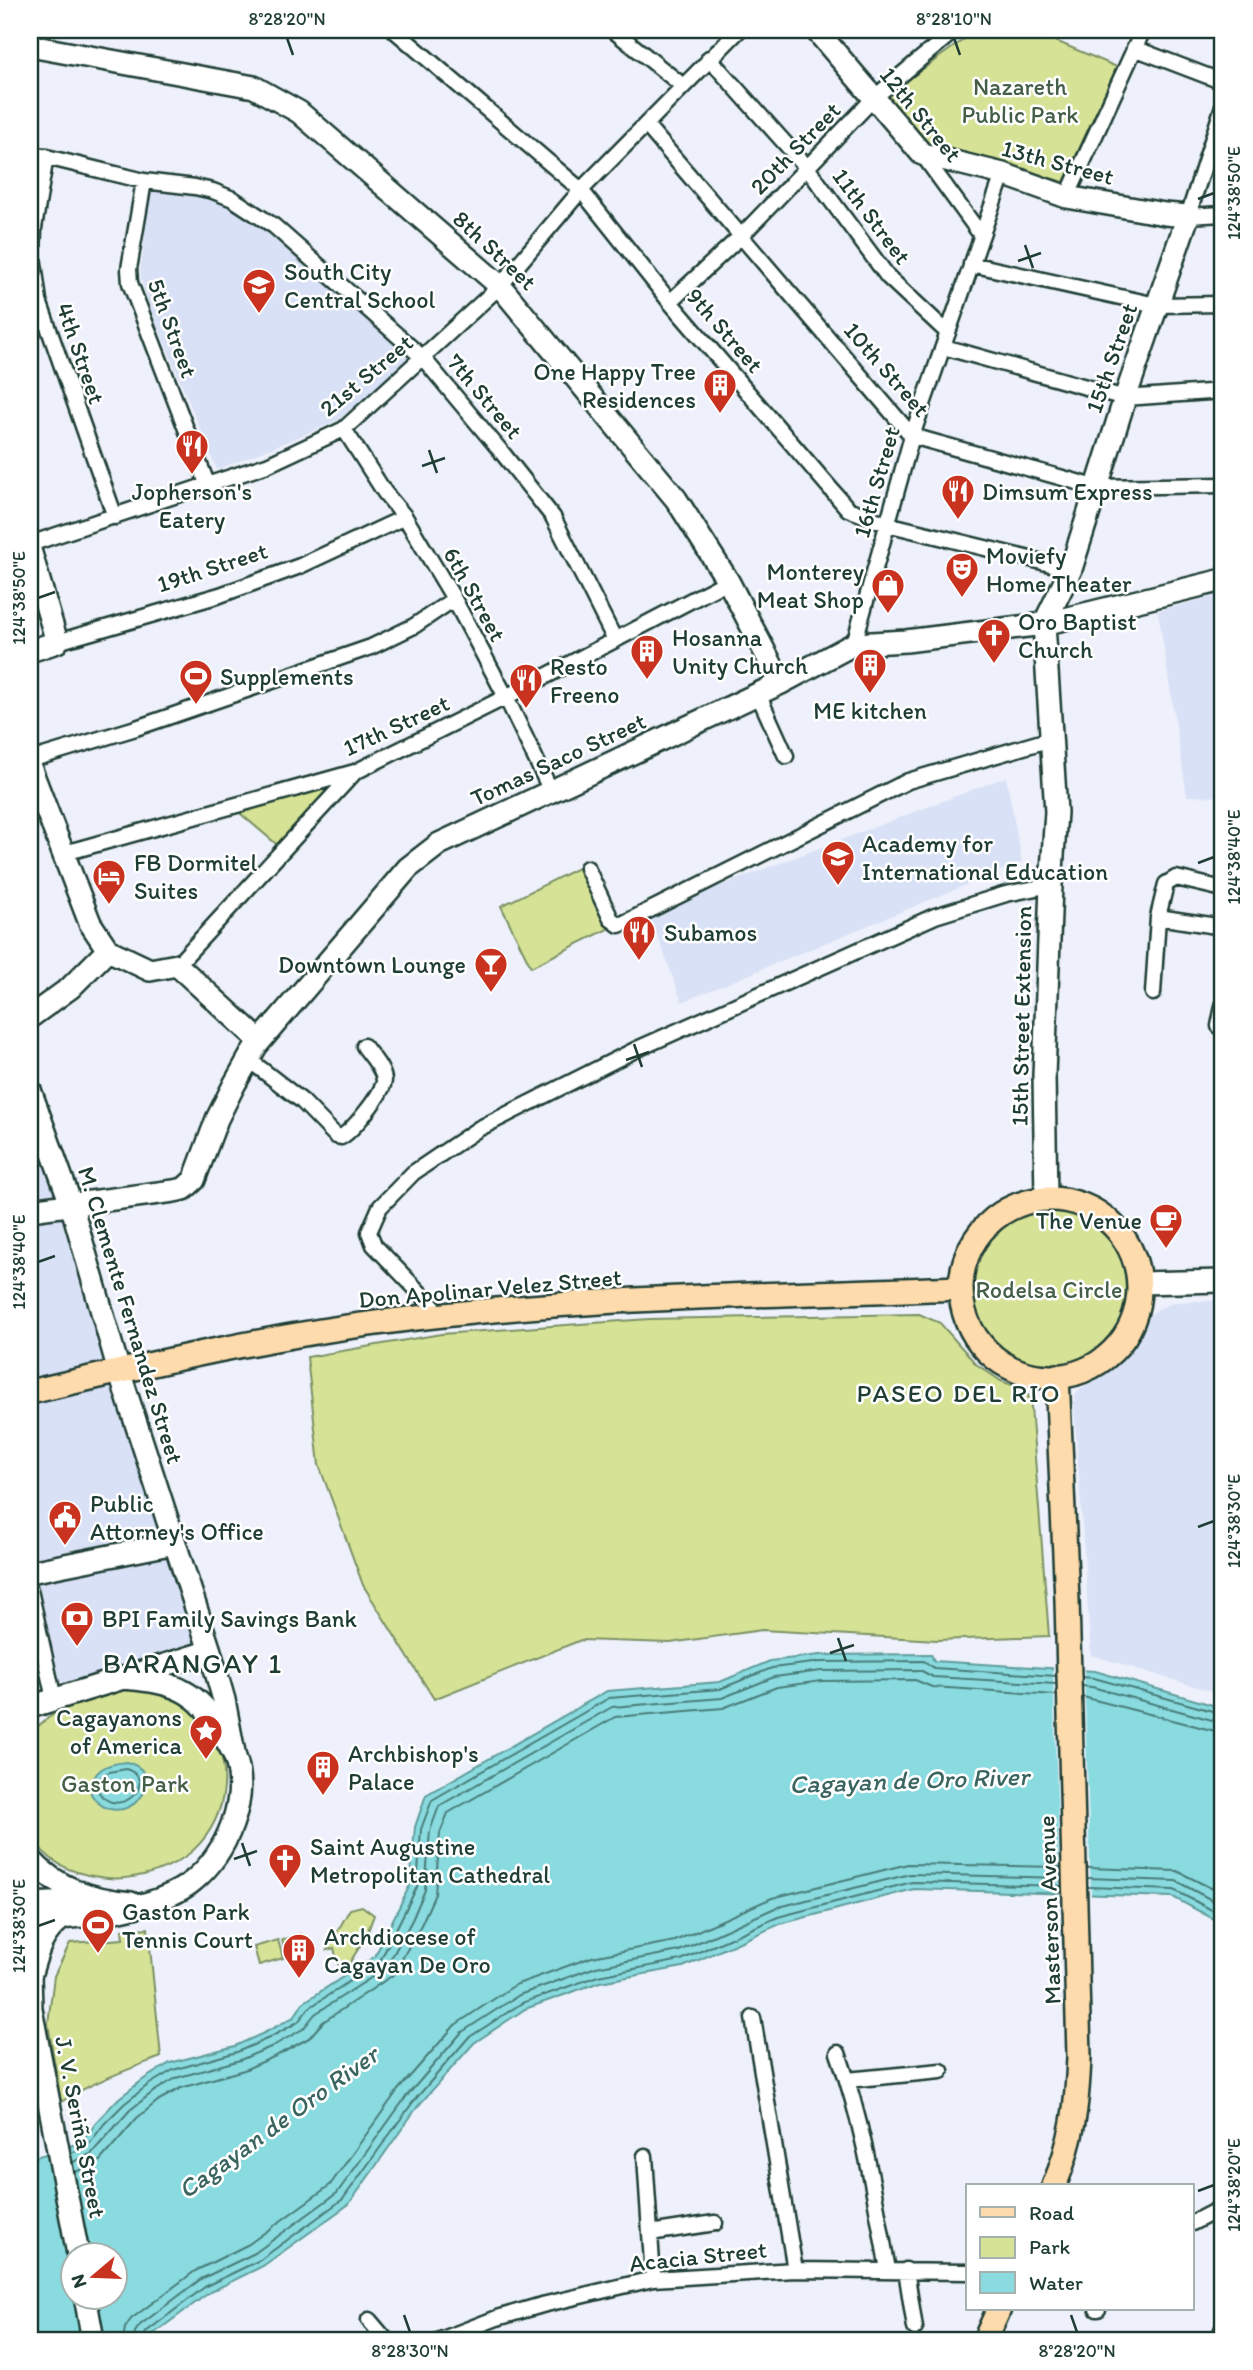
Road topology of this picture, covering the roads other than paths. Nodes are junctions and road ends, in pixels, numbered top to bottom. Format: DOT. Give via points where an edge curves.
graph roads {
  1 [pos="394,30"];
  2 [pos="613,30"];
  3 [pos="739,30"];
  4 [pos="816,30"];
  5 [pos="955,30"];
  6 [pos="1143,30"];
  7 [pos="30,46"];
  8 [pos="1134,48"];
  9 [pos="709,58"];
  10 [pos="1223,82"];
  11 [pos="683,86"];
  12 [pos="875,97"];
  13 [pos="1223,106"];
  14 [pos="646,125"];
  15 [pos="30,153"];
  16 [pos="922,154"];
  17 [pos="46,156"];
  18 [pos="808,169"];
  19 [pos="1003,174"];
  20 [pos="144,181"];
  21 [pos="581,190"];
  22 [pos="1067,197"];
  23 [pos="1223,214"];
  24 [pos="1188,216"];
  25 [pos="742,235"];
  26 [pos="981,235"];
  27 [pos="971,264"];
  28 [pos="500,286"];
  29 [pos="670,302"];
  30 [pos="1223,304"];
  31 [pos="1156,305"];
  32 [pos="946,340"];
  33 [pos="423,358"];
  34 [pos="1223,391"];
  35 [pos="1125,398"];
  36 [pos="344,429"];
  37 [pos="912,436"];
  38 [pos="1223,485"];
  39 [pos="208,486"];
  40 [pos="1095,487"];
  41 [pos="115,517"];
  42 [pos="405,517"];
  43 [pos="887,524"];
  44 [pos="30,544"];
  45 [pos="30,550"];
  46 [pos="1070,569"];
  47 [pos="1223,580"];
  48 [pos="728,581"];
  49 [pos="454,599"];
  50 [pos="1044,624"];
  51 [pos="615,640"];
  52 [pos="57,642"];
  53 [pos="854,645"];
  54 [pos="30,651"];
  55 [pos="782,683"];
  56 [pos="758,694"];
  57 [pos="506,698"];
  58 [pos="1051,739"];
  59 [pos="786,756"];
  60 [pos="30,760"];
  61 [pos="30,767"];
  62 [pos="355,772"];
  63 [pos="551,790"];
  64 [pos="61,854"];
  65 [pos="587,868"];
  66 [pos="1051,885"];
  67 [pos="1223,889"];
  68 [pos="1158,917"];
  69 [pos="1223,927"];
  70 [pos="108,950"];
  71 [pos="177,965"];
  72 [pos="1153,993"];
  73 [pos="1223,1006"];
  74 [pos="30,1017"];
  75 [pos="1219,1026"];
  76 [pos="260,1041"];
  77 [pos="364,1046"];
  78 [pos="248,1059"];
  79 [pos="30,1090"];
  80 [pos="1046,1199"];
  81 [pos="71,1204"];
  82 [pos="30,1210"];
  83 [pos="1223,1281"];
  84 [pos="1139,1283"];
  85 [pos="961,1288"];
  86 [pos="441,1315"];
  87 [pos="119,1371"];
  88 [pos="1057,1376"];
  89 [pos="30,1392"];
  90 [pos="175,1543"];
  91 [pos="30,1572"];
  92 [pos="30,1590"];
  93 [pos="210,1651"];
  94 [pos="121,1678"];
  95 [pos="54,1699"];
  96 [pos="30,1707"];
  97 [pos="30,1719"];
  98 [pos="235,1758"];
  99 [pos="30,1859"];
  100 [pos="107,1900"];
  101 [pos="30,1904"];
  102 [pos="140,1904"];
  103 [pos="61,1919"];
  104 [pos="30,1920"];
  105 [pos="30,1975"];
  106 [pos="30,2007"];
  107 [pos="753,2018"];
  108 [pos="838,2053"];
  109 [pos="941,2071"];
  110 [pos="848,2080"];
  111 [pos="645,2156"];
  112 [pos="1055,2184"];
  113 [pos="1223,2207"];
  114 [pos="1194,2222"];
  115 [pos="715,2223"];
  116 [pos="650,2233"];
  117 [pos="75,2240"];
  118 [pos="795,2270"];
  119 [pos="888,2270"];
  120 [pos="906,2270"];
  121 [pos="966,2272"];
  122 [pos="653,2279"];
  123 [pos="87,2310"];
  124 [pos="999,2310"];
  125 [pos="369,2319"];
  126 [pos="915,2328"];
  127 [pos="1223,2328"];
  128 [pos="93,2340"];
  129 [pos="386,2340"];
  130 [pos="440,2340"];
  131 [pos="985,2340"];
  132 [pos="1218,2340"];
  1 -- 21 [label="street, 9th Street"];
  2 -- 11 [label="street"];
  3 -- 9 [label="street, 21st Street"];
  4 -- 12 [label="street, 12th Street"];
  5 -- 12 [label="street, 20th Street"];
  6 -- 8 [label="street"];
  7 -- 28 [label="street, 8th Street" via="254,87 286,103"];
  8 -- 10 [label="street"];
  8 -- 22 [label="street"];
  9 -- 11 [label="street, 21st Street"];
  9 -- 18 [label="street, 11th Street"];
  11 -- 14 [label="street, 21st Street"];
  12 -- 16 [label="street, 12th Street"];
  12 -- 18 [label="street, 20th Street"];
  13 -- 24 [label="street, 15th Street"];
  14 -- 21 [label="street, 21st Street"];
  14 -- 25 [label="street, 10th Street"];
  15 -- 17 [label="street, 7th Street"];
  16 -- 19 [label="street, 13th Street"];
  16 -- 26 [label="street, 12th Street"];
  17 -- 20 [label="street, 7th Street"];
  17 -- 41 [label="street, 4th Street" via="34,229 39,301"];
  18 -- 25 [label="street, 20th Street"];
  18 -- 32 [label="street, 11th Street" via="888,277"];
  19 -- 22 [label="street, 13th Street"];
  19 -- 26 [label="street, 16th Street"];
  20 -- 33 [label="street, 7th Street" via="213,191 260,216"];
  20 -- 39 [label="street, 5th Street" via="130,283"];
  21 -- 28 [label="street, 21st Street"];
  21 -- 29 [label="street, 9th Street"];
  22 -- 24 [label="street, 13th Street"];
  23 -- 24 [label="street, 13th Street"];
  24 -- 31 [label="street, 15th Street"];
  25 -- 29 [label="street, 20th Street"];
  25 -- 37 [label="street, 10th Street"];
  26 -- 27 [label="street, 16th Street"];
  27 -- 31 [label="street"];
  27 -- 32 [label="street, 16th Street"];
  28 -- 33 [label="street, 21st Street"];
  28 -- 48 [label="street, 8th Street" via="676,499"];
  29 -- 43 [label="street, 9th Street" via="848,509"];
  30 -- 31 [label="street"];
  31 -- 35 [label="street, 15th Street"];
  32 -- 35 [label="street, 11th Street"];
  32 -- 37 [label="street, 16th Street"];
  33 -- 36 [label="street, 21st Street"];
  33 -- 51 [label="street, 7th Street" via="553,517"];
  34 -- 35 [label="street, 11th Street"];
  35 -- 40 [label="street, 15th Street"];
  36 -- 39 [label="street, 21st Street" via="267,466"];
  36 -- 42 [label="street, 6th Street"];
  37 -- 40 [label="street, 10th Street"];
  37 -- 43 [label="street, 16th Street"];
  38 -- 40 [label="street, 10th Street"];
  39 -- 41 [label="street, 21st Street"];
  40 -- 46 [label="street, 15th Street"];
  41 -- 44 [label="street, 21st Street"];
  42 -- 49 [label="street, 6th Street"];
  42 -- 52 [label="street, 19th Street" via="300,566 220,595"];
  43 -- 46 [label="street, 9th Street"];
  43 -- 53 [label="street, 16th Street"];
  45 -- 52 [label="street"];
  46 -- 50 [label="street, 15th Street"];
  47 -- 50 [label="street, Tomas Saco Street"];
  48 -- 51 [label="street, 17th Street"];
  48 -- 55 [label="street, 8th Street"];
  49 -- 57 [label="street, 6th Street"];
  49 -- 60 [label="street" via="371,647"];
  50 -- 53 [label="street, Tomas Saco Street"];
  50 -- 58 [label="street, 15th Street Extension"];
  51 -- 57 [label="street, 17th Street"];
  52 -- 54 [label="street, 19th Street"];
  53 -- 55 [label="street, Tomas Saco Street"];
  55 -- 56 [label="street, Tomas Saco Street"];
  56 -- 59 [label="street"];
  56 -- 63 [label="street, Tomas Saco Street"];
  57 -- 62 [label="street, 17th Street"];
  57 -- 63 [label="street, 6th Street"];
  58 -- 65 [label="street" via="908,781 619,925 611,919"];
  58 -- 66 [label="street, 15th Street Extension" via="1056,812"];
  61 -- 64 [label="street"];
  62 -- 64 [label="street, 17th Street"];
  62 -- 71 [label="street"];
  63 -- 76 [label="street, Tomas Saco Street" via="439,844 408,868"];
  64 -- 70 [label="street" via="90,923"];
  66 -- 80 [label="street, 15th Street Extension" via="1044,1076"];
  66 -- 86 [label="street" via="935,916 635,1050 458,1141 413,1173 380,1207 369,1232 374,1245"];
  67 -- 68 [label="street" via="1176,878 1166,884"];
  68 -- 69 [label="street"];
  68 -- 72 [label="street"];
  70 -- 71 [label="street" via="150,970"];
  70 -- 74 [label="street" via="71,989"];
  71 -- 76 [label="street"];
  73 -- 75 [label="street"];
  76 -- 78 [label="street, Tomas Saco Street"];
  77 -- 78 [label="street" via="381,1071 383,1084 341,1137"];
  78 -- 81 [label="street, Tomas Saco Street" via="190,1185"];
  79 -- 81 [label="street, M. Clemente Fernandez Street"];
  80 -- 84 [label="main road" via="1082,1205 1105,1219 1132,1252"];
  80 -- 85 [label="main road" via="1002,1213 982,1231 962,1269"];
  81 -- 82 [label="street"];
  81 -- 87 [label="street, M. Clemente Fernandez Street"];
  83 -- 84 [label="street"];
  84 -- 88 [label="main road" via="1131,1323 1116,1346 1096,1364"];
  85 -- 86 [label="main road, Don Apolinar Velez Street" via="604,1303"];
  85 -- 88 [label="main road" via="971,1329 996,1359 1018,1371"];
  86 -- 87 [label="main road, Don Apolinar Velez Street" via="313,1333"];
  87 -- 89 [label="main road, Don Apolinar Velez Street"];
  87 -- 90 [label="street, M. Clemente Fernandez Street"];
  88 -- 112 [label="main road, Masterson Avenue" via="1079,2057 1073,2130"];
  90 -- 91 [label="street"];
  90 -- 93 [label="street, M. Clemente Fernandez Street"];
  92 -- 95 [label="street"];
  93 -- 94 [label="street"];
  93 -- 98 [label="street, M. Clemente Fernandez Street"];
  94 -- 95 [label="street"];
  94 -- 98 [label="street" via="168,1685 190,1695 212,1716"];
  95 -- 96 [label="street"];
  95 -- 97 [label="street"];
  98 -- 102 [label="street, M. Clemente Fernandez Street" via="239,1783 235,1813 215,1858 185,1887"];
  99 -- 100 [label="street" via="64,1887"];
  100 -- 101 [label="street"];
  100 -- 102 [label="street"];
  102 -- 103 [label="street, M. Clemente Fernandez Street" via="107,1914"];
  103 -- 104 [label="street, M. Clemente Fernandez Street"];
  103 -- 105 [label="street, J. V. Seriña Street" via="38,1947"];
  105 -- 106 [label="street, J. V. Seriña Street"];
  106 -- 117 [label="street, J. V. Seriña Street"];
  107 -- 118 [label="street"];
  108 -- 110 [label="street"];
  109 -- 110 [label="street"];
  110 -- 119 [label="street"];
  111 -- 116 [label="street"];
  113 -- 114 [label="street"];
  115 -- 116 [label="street"];
  116 -- 122 [label="street"];
  118 -- 119 [label="street, Acacia Street"];
  118 -- 122 [label="street, Acacia Street"];
  119 -- 120 [label="street, Acacia Street"];
  120 -- 121 [label="street, Acacia Street"];
  120 -- 126 [label="street"];
  122 -- 130 [label="street, Acacia Street" via="542,2305"];
  123 -- 128 [label="street"];
  124 -- 131 [label="main road"];
  125 -- 129 [label="street"];
  127 -- 132 [label="street"];
}
